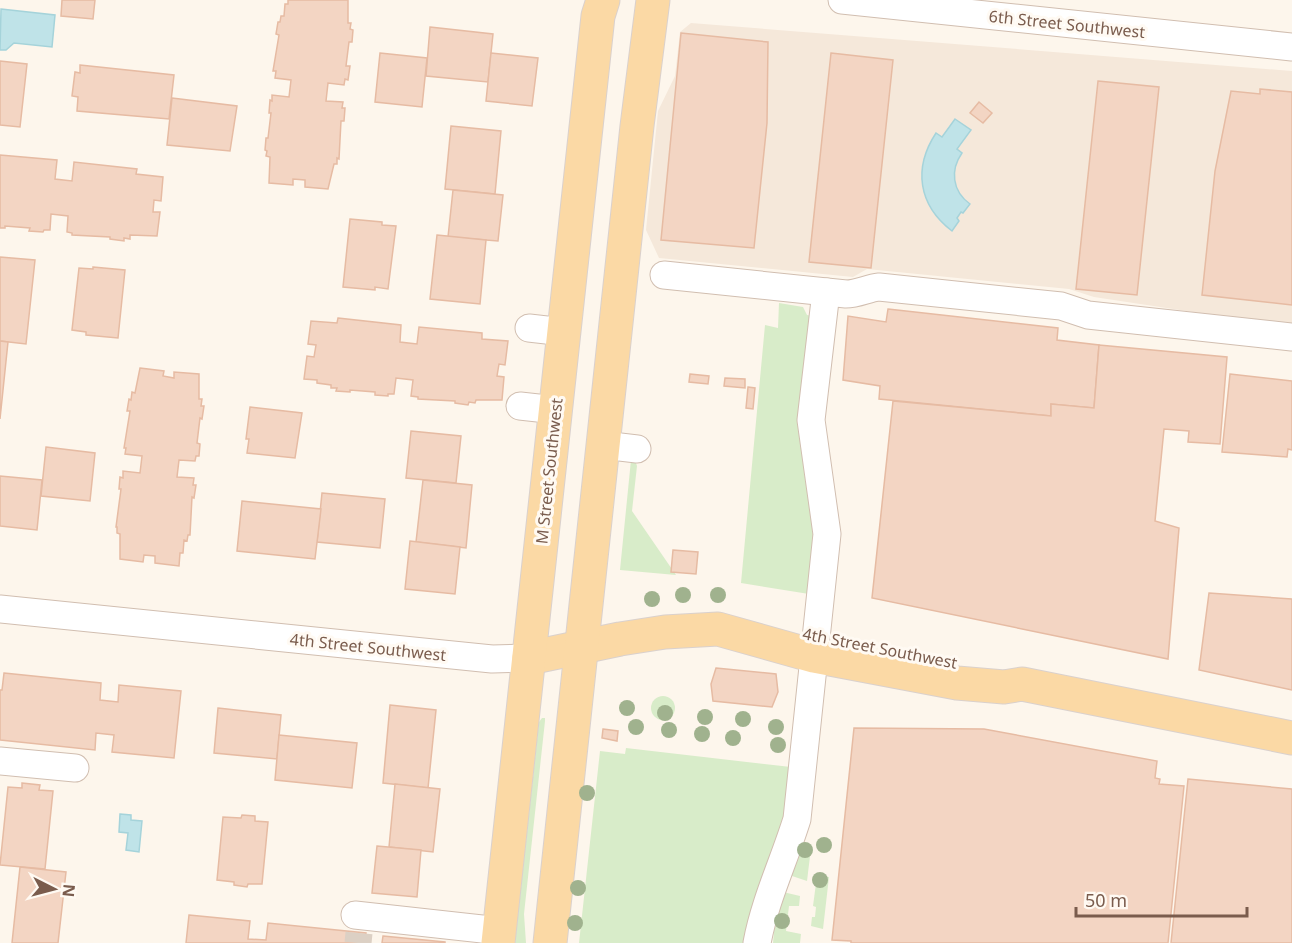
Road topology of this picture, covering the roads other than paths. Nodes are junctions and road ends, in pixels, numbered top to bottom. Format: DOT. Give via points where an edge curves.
graph roads {
  1 [pos="603,0"];
  2 [pos="653,0"];
  3 [pos="842,0"];
  4 [pos="1292,47"];
  5 [pos="664,275"];
  6 [pos="826,292"];
  7 [pos="529,328"];
  8 [pos="564,332"];
  9 [pos="1292,337"];
  10 [pos="520,406"];
  11 [pos="556,410"];
  12 [pos="603,445"];
  13 [pos="637,449"];
  14 [pos="0,609"];
  15 [pos="815,645"];
  16 [pos="582,648"];
  17 [pos="529,658"];
  18 [pos="1292,738"];
  19 [pos="0,761"];
  20 [pos="75,768"];
  21 [pos="361,922"];
  22 [pos="499,937"];
  23 [pos="550,943"];
  24 [pos="757,943"];
  1 -- 8 [label="main road, M Street Southwest"];
  2 -- 12 [label="main road"];
  3 -- 4 [label="street, 6th Street Southwest"];
  5 -- 6 [label="street"];
  6 -- 9 [label="street" via="855,294 879,287 1061,306 1088,315"];
  6 -- 15 [label="street" via="811,420 827,534"];
  7 -- 8 [label="street"];
  8 -- 11 [label="main road, M Street Southwest"];
  10 -- 11 [label="street"];
  11 -- 17 [label="main road, M Street Southwest"];
  12 -- 13 [label="street"];
  12 -- 16 [label="main road"];
  14 -- 17 [label="street, 4th Street Southwest" via="492,659"];
  15 -- 16 [label="main road, 4th Street Southwest" via="792,631 718,629 665,632"];
  15 -- 18 [label="main road, 4th Street Southwest" via="995,670 1022,684"];
  15 -- 24 [label="street" via="797,819 764,910"];
  16 -- 17 [label="main road, 4th Street Southwest"];
  16 -- 23 [label="main road"];
  17 -- 22 [label="main road, M Street Southwest"];
  19 -- 20 [label="street"];
  21 -- 22 [label="street"];
}
